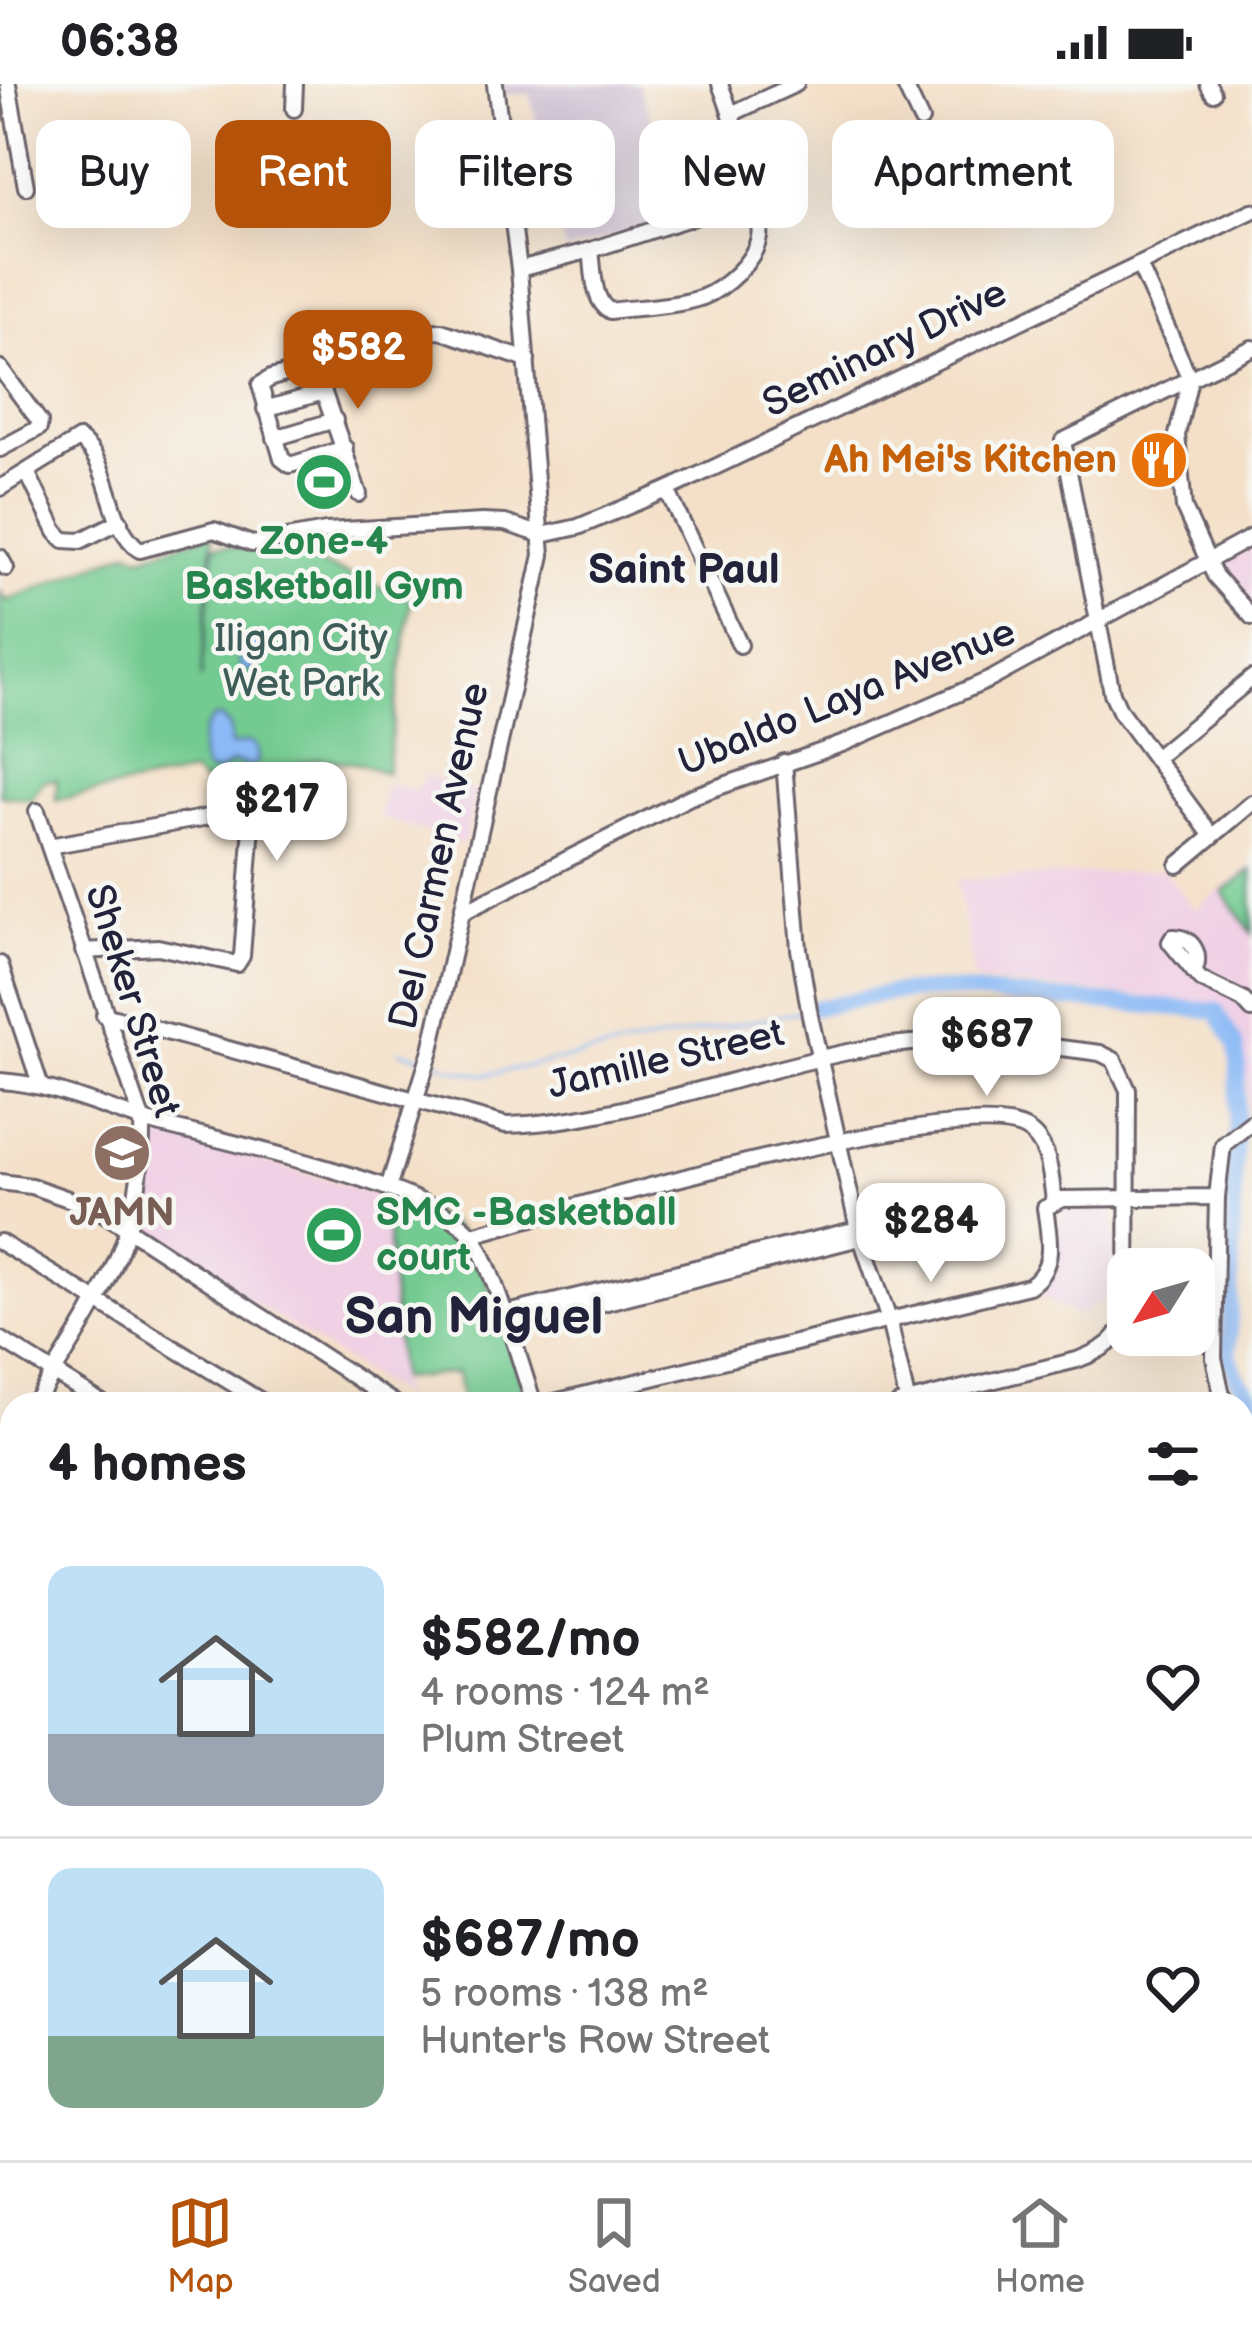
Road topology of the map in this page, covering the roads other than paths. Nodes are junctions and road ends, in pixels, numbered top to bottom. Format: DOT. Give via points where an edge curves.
graph roads {
  1 [pos="8,84"];
  2 [pos="295,84"];
  3 [pos="495,84"];
  4 [pos="720,84"];
  5 [pos="796,84"];
  6 [pos="904,84"];
  7 [pos="294,110"];
  8 [pos="731,114"];
  9 [pos="732,120"];
  10 [pos="921,120"];
  11 [pos="26,187"];
  12 [pos="1252,211"];
  13 [pos="659,228"];
  14 [pos="759,228"];
  15 [pos="591,250"];
  16 [pos="1139,265"];
  17 [pos="519,269"];
  18 [pos="308,347"];
  19 [pos="1252,348"];
  20 [pos="527,360"];
  21 [pos="0,368"];
  22 [pos="319,378"];
  23 [pos="1190,379"];
  24 [pos="266,409"];
  25 [pos="335,420"];
  26 [pos="275,438"];
  27 [pos="345,448"];
  28 [pos="0,449"];
  29 [pos="27,472"];
  30 [pos="0,488"];
  31 [pos="668,490"];
  32 [pos="359,494"];
  33 [pos="120,521"];
  34 [pos="542,535"];
  35 [pos="1252,537"];
  36 [pos="1207,563"];
  37 [pos="1252,617"];
  38 [pos="1098,624"];
  39 [pos="740,645"];
  40 [pos="1252,678"];
  41 [pos="1155,758"];
  42 [pos="784,762"];
  43 [pos="1252,803"];
  44 [pos="37,811"];
  45 [pos="1212,836"];
  46 [pos="49,846"];
  47 [pos="1178,866"];
  48 [pos="463,912"];
  49 [pos="83,951"];
  50 [pos="0,964"];
  51 [pos="1194,971"];
  52 [pos="1252,1010"];
  53 [pos="104,1015"];
  54 [pos="819,1059"];
  55 [pos="0,1081"];
  56 [pos="40,1084"];
  57 [pos="417,1101"];
  58 [pos="142,1119"];
  59 [pos="1252,1122"];
  60 [pos="836,1142"];
  61 [pos="0,1182"];
  62 [pos="388,1188"];
  63 [pos="1126,1196"];
  64 [pos="1217,1197"];
  65 [pos="1054,1202"];
  66 [pos="130,1230"];
  67 [pos="859,1233"];
  68 [pos="472,1235"];
  69 [pos="0,1243"];
  70 [pos="99,1302"];
  71 [pos="889,1320"];
  72 [pos="505,1321"];
  73 [pos="0,1340"];
  74 [pos="53,1373"];
  75 [pos="41,1392"];
  76 [pos="84,1392"];
  77 [pos="246,1392"];
  78 [pos="378,1392"];
  79 [pos="530,1392"];
  80 [pos="595,1392"];
  81 [pos="903,1392"];
  82 [pos="949,1392"];
  83 [pos="1221,1392"];
  1 -- 11 [label="street"];
  2 -- 7 [label="street"];
  3 -- 17 [label="street, Del Carmen Avenue"];
  4 -- 8 [label="street"];
  5 -- 8 [label="street"];
  6 -- 10 [label="street"];
  8 -- 9 [label="street"];
  12 -- 16 [label="street, Seminary Drive"];
  13 -- 15 [label="street"];
  14 -- 15 [label="street" via="756,248 700,298 606,310"];
  15 -- 17 [label="street"];
  16 -- 23 [label="street"];
  16 -- 31 [label="street, Seminary Drive"];
  17 -- 20 [label="street, Del Carmen Avenue"];
  18 -- 22 [label="street"];
  19 -- 23 [label="street"];
  20 -- 22 [label="street" via="441,331 421,332"];
  20 -- 34 [label="street, Del Carmen Avenue"];
  21 -- 28 [label="street" via="40,422"];
  22 -- 24 [label="street"];
  22 -- 24 [label="street" via="264,381"];
  22 -- 25 [label="street"];
  23 -- 36 [label="street" via="1178,473"];
  23 -- 38 [label="street" via="1063,441"];
  24 -- 26 [label="street"];
  25 -- 26 [label="street"];
  25 -- 27 [label="street"];
  26 -- 27 [label="street" via="290,465"];
  27 -- 32 [label="street"];
  29 -- 30 [label="street"];
  29 -- 33 [label="street" via="64,540 80,541"];
  29 -- 33 [label="street" via="79,439 92,451"];
  31 -- 34 [label="street, Seminary Drive"];
  31 -- 39 [label="street"];
  33 -- 34 [label="street" via="140,550 214,530 252,544 482,522"];
  34 -- 48 [label="street, Del Carmen Avenue"];
  35 -- 36 [label="street, Ubaldo Laya Avenue"];
  36 -- 37 [label="street"];
  36 -- 38 [label="street, Ubaldo Laya Avenue"];
  38 -- 41 [label="street" via="1112,693"];
  38 -- 42 [label="street, Ubaldo Laya Avenue" via="930,706"];
  40 -- 41 [label="street"];
  41 -- 45 [label="street"];
  42 -- 48 [label="street, Ubaldo Laya Avenue" via="690,797"];
  42 -- 54 [label="street" via="799,949"];
  43 -- 45 [label="street"];
  44 -- 46 [label="street, Sheker Street"];
  45 -- 47 [label="street"];
  46 -- 49 [label="street, Sheker Street"];
  46 -- 49 [label="street" via="236,812 252,824 237,964 158,947"];
  48 -- 57 [label="street, Del Carmen Avenue"];
  49 -- 53 [label="street, Sheker Street"];
  50 -- 56 [label="street"];
  51 -- 52 [label="street"];
  53 -- 57 [label="street, Jamille Street"];
  53 -- 58 [label="street, Sheker Street"];
  54 -- 57 [label="street, Jamille Street" via="534,1124 478,1120"];
  54 -- 60 [label="street"];
  54 -- 63 [label="street, Jamille Street" via="934,1042 1100,1053 1114,1060 1128,1090"];
  55 -- 56 [label="street"];
  56 -- 58 [label="street"];
  57 -- 62 [label="street, Del Carmen Avenue"];
  58 -- 62 [label="street"];
  58 -- 66 [label="street, Sheker Street"];
  59 -- 64 [label="street" via="1223,1145"];
  60 -- 65 [label="street" via="911,1126 1023,1127 1042,1146"];
  60 -- 67 [label="street"];
  60 -- 68 [label="street"];
  61 -- 66 [label="street" via="67,1196"];
  62 -- 68 [label="street"];
  63 -- 64 [label="street"];
  63 -- 65 [label="street"];
  63 -- 82 [label="street, Jamille Street" via="1127,1312 1114,1341 1077,1360"];
  64 -- 83 [label="street" via="1214,1358"];
  65 -- 71 [label="street" via="1045,1208 1050,1255 1040,1279"];
  66 -- 70 [label="street, Sheker Street"];
  66 -- 78 [label="street"];
  67 -- 71 [label="street"];
  67 -- 72 [label="street"];
  68 -- 72 [label="street"];
  69 -- 70 [label="street"];
  70 -- 74 [label="street, Sheker Street"];
  70 -- 77 [label="street"];
  71 -- 80 [label="street"];
  71 -- 81 [label="street"];
  72 -- 79 [label="street"];
  73 -- 74 [label="street"];
  74 -- 75 [label="street, Sheker Street"];
  74 -- 76 [label="street"];
}
